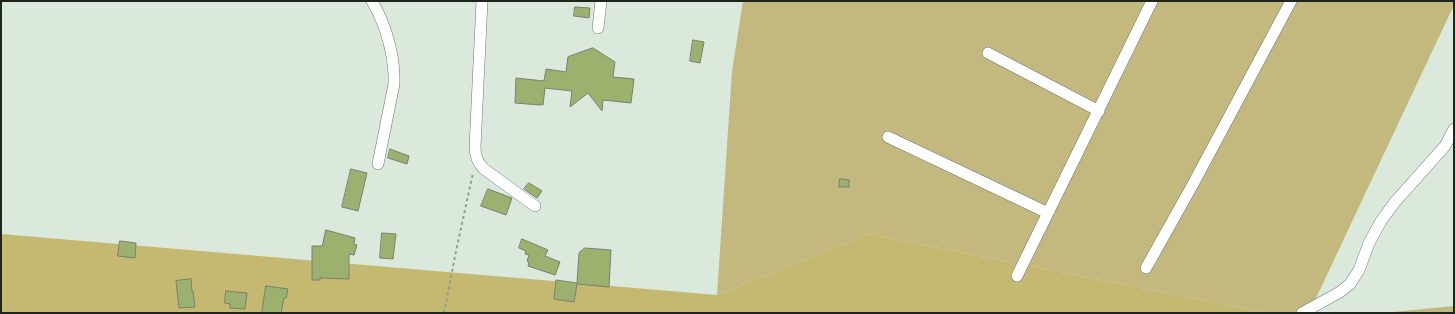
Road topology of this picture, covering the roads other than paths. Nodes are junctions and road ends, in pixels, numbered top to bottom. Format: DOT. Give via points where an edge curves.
graph roads {
  1 [pos="372,1"];
  2 [pos="482,1"];
  3 [pos="601,1"];
  4 [pos="1152,1"];
  5 [pos="1291,1"];
  6 [pos="598,28"];
  7 [pos="988,53"];
  8 [pos="1099,110"];
  9 [pos="1454,129"];
  10 [pos="888,137"];
  11 [pos="378,164"];
  12 [pos="535,206"];
  13 [pos="1048,213"];
  14 [pos="1146,268"];
  15 [pos="1017,276"];
  16 [pos="1302,313"];
  1 -- 11 [label="street" via="384,28 394,72 394,84"];
  2 -- 12 [label="street" via="476,159 484,169"];
  3 -- 6 [label="street"];
  4 -- 8 [label="street"];
  5 -- 14 [label="street"];
  7 -- 8 [label="street"];
  8 -- 13 [label="street"];
  9 -- 16 [label="street" via="1445,146 1381,221 1350,284"];
  10 -- 13 [label="street"];
  13 -- 15 [label="street"];
}
